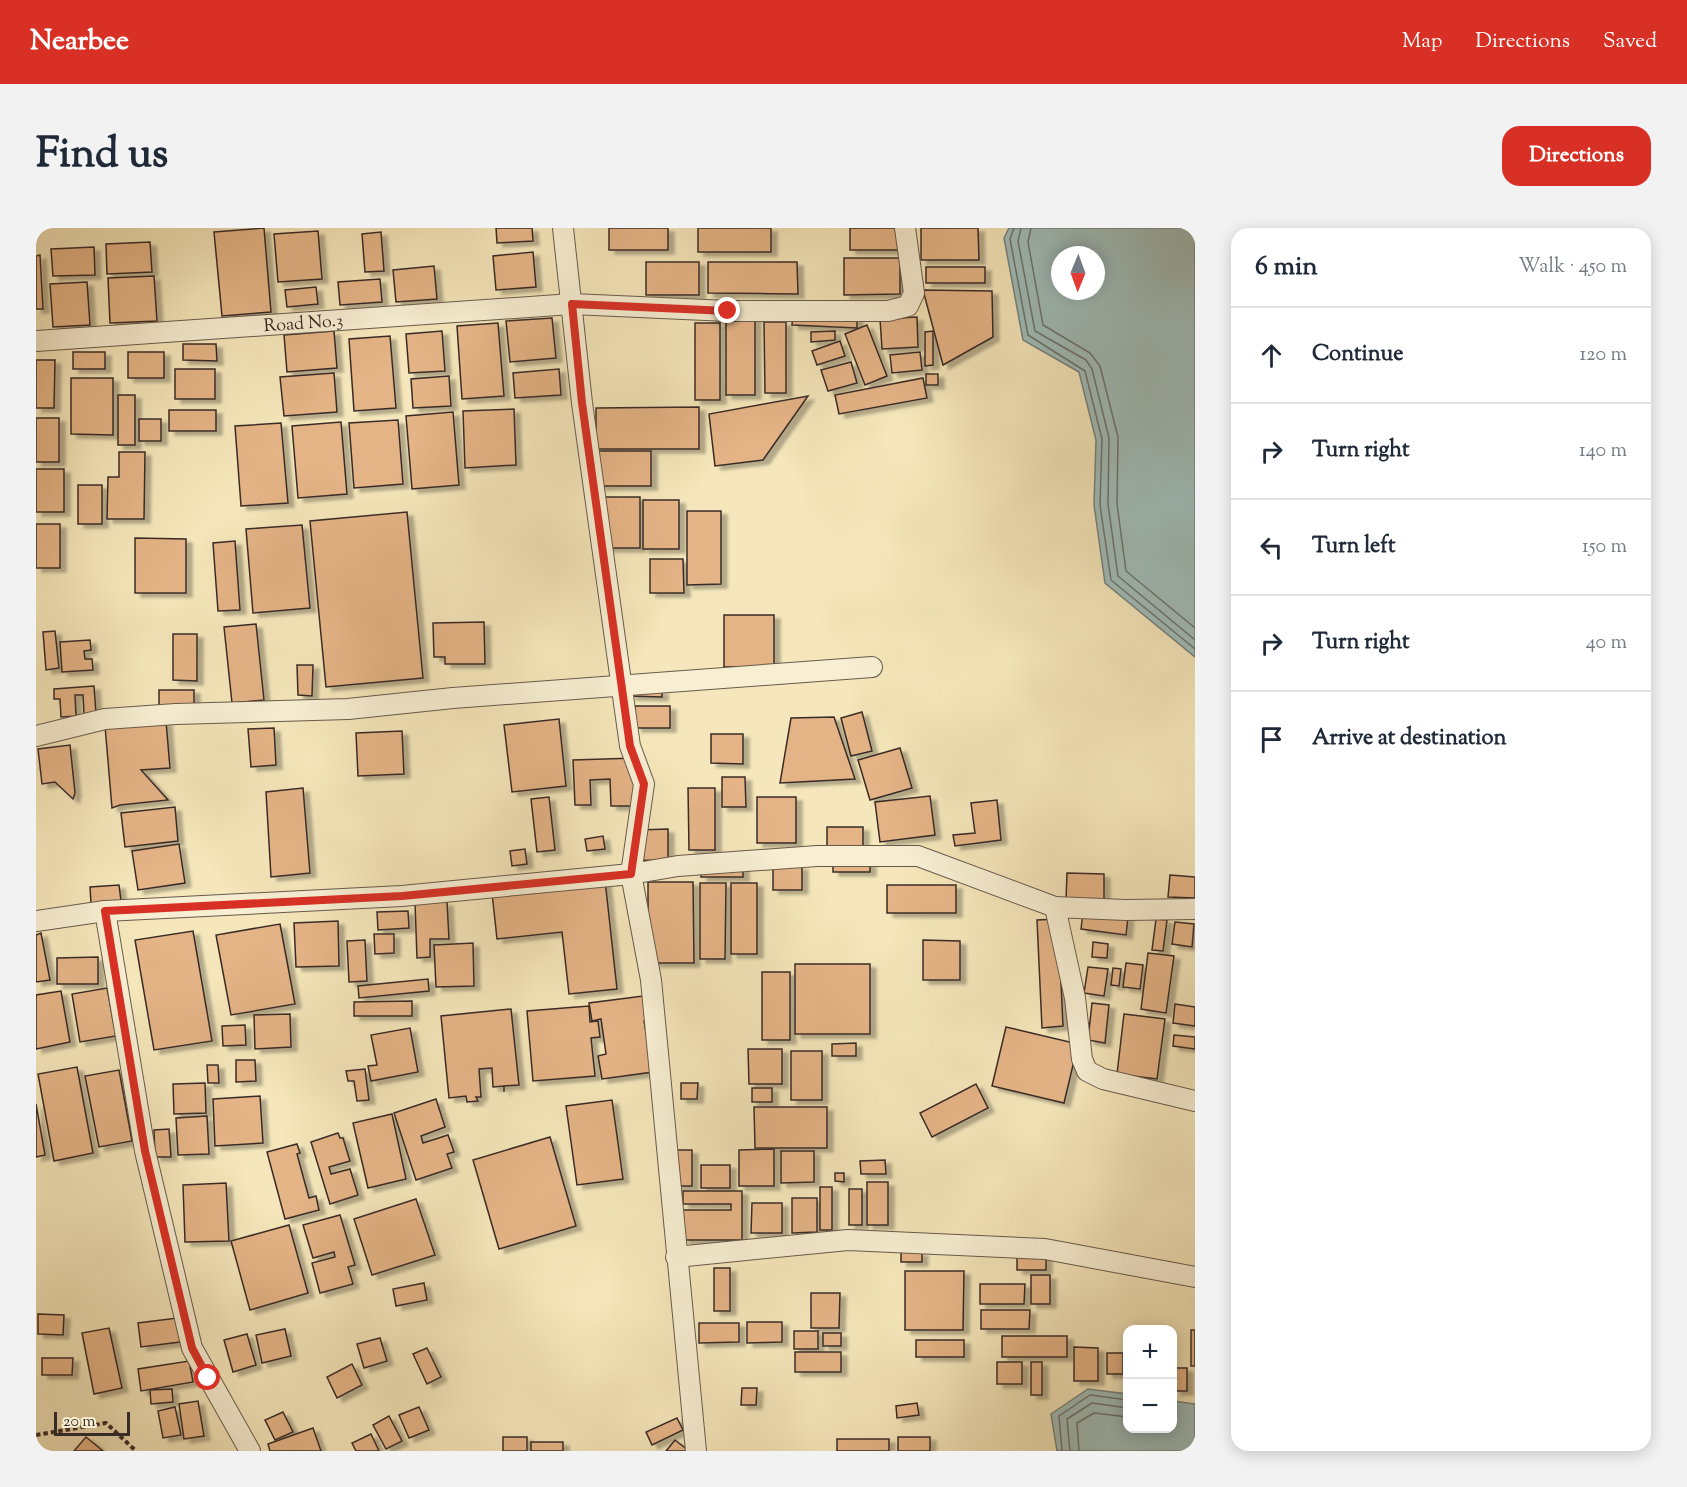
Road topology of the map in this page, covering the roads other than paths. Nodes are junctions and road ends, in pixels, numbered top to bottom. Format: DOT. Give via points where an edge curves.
graph roads {
  1 [pos="563,228"];
  2 [pos="905,228"];
  3 [pos="572,304"];
  4 [pos="36,342"];
  5 [pos="872,667"];
  6 [pos="622,687"];
  7 [pos="36,736"];
  8 [pos="631,874"];
  9 [pos="1055,907"];
  10 [pos="1195,909"];
  11 [pos="105,911"];
  12 [pos="36,921"];
  13 [pos="1195,1101"];
  14 [pos="676,1257"];
  15 [pos="1195,1276"];
  16 [pos="250,1451"];
  17 [pos="696,1451"];
  1 -- 3 [label="street"];
  2 -- 3 [label="street, Road No.3" via="914,293 908,306 888,311 728,311"];
  3 -- 4 [label="street, Road No.3"];
  3 -- 6 [label="street"];
  5 -- 6 [label="street"];
  6 -- 7 [label="street" via="348,709 105,719"];
  6 -- 8 [label="street" via="630,746 644,784"];
  8 -- 9 [label="street" via="678,866 817,856 918,856"];
  8 -- 11 [label="street" via="402,896"];
  8 -- 14 [label="street" via="651,980"];
  9 -- 10 [label="street"];
  9 -- 13 [label="street" via="1087,1071 1103,1079"];
  11 -- 12 [label="street"];
  11 -- 16 [label="street" via="145,1151 192,1348"];
  14 -- 15 [label="street" via="848,1240 1046,1249"];
  14 -- 17 [label="street"];
}
